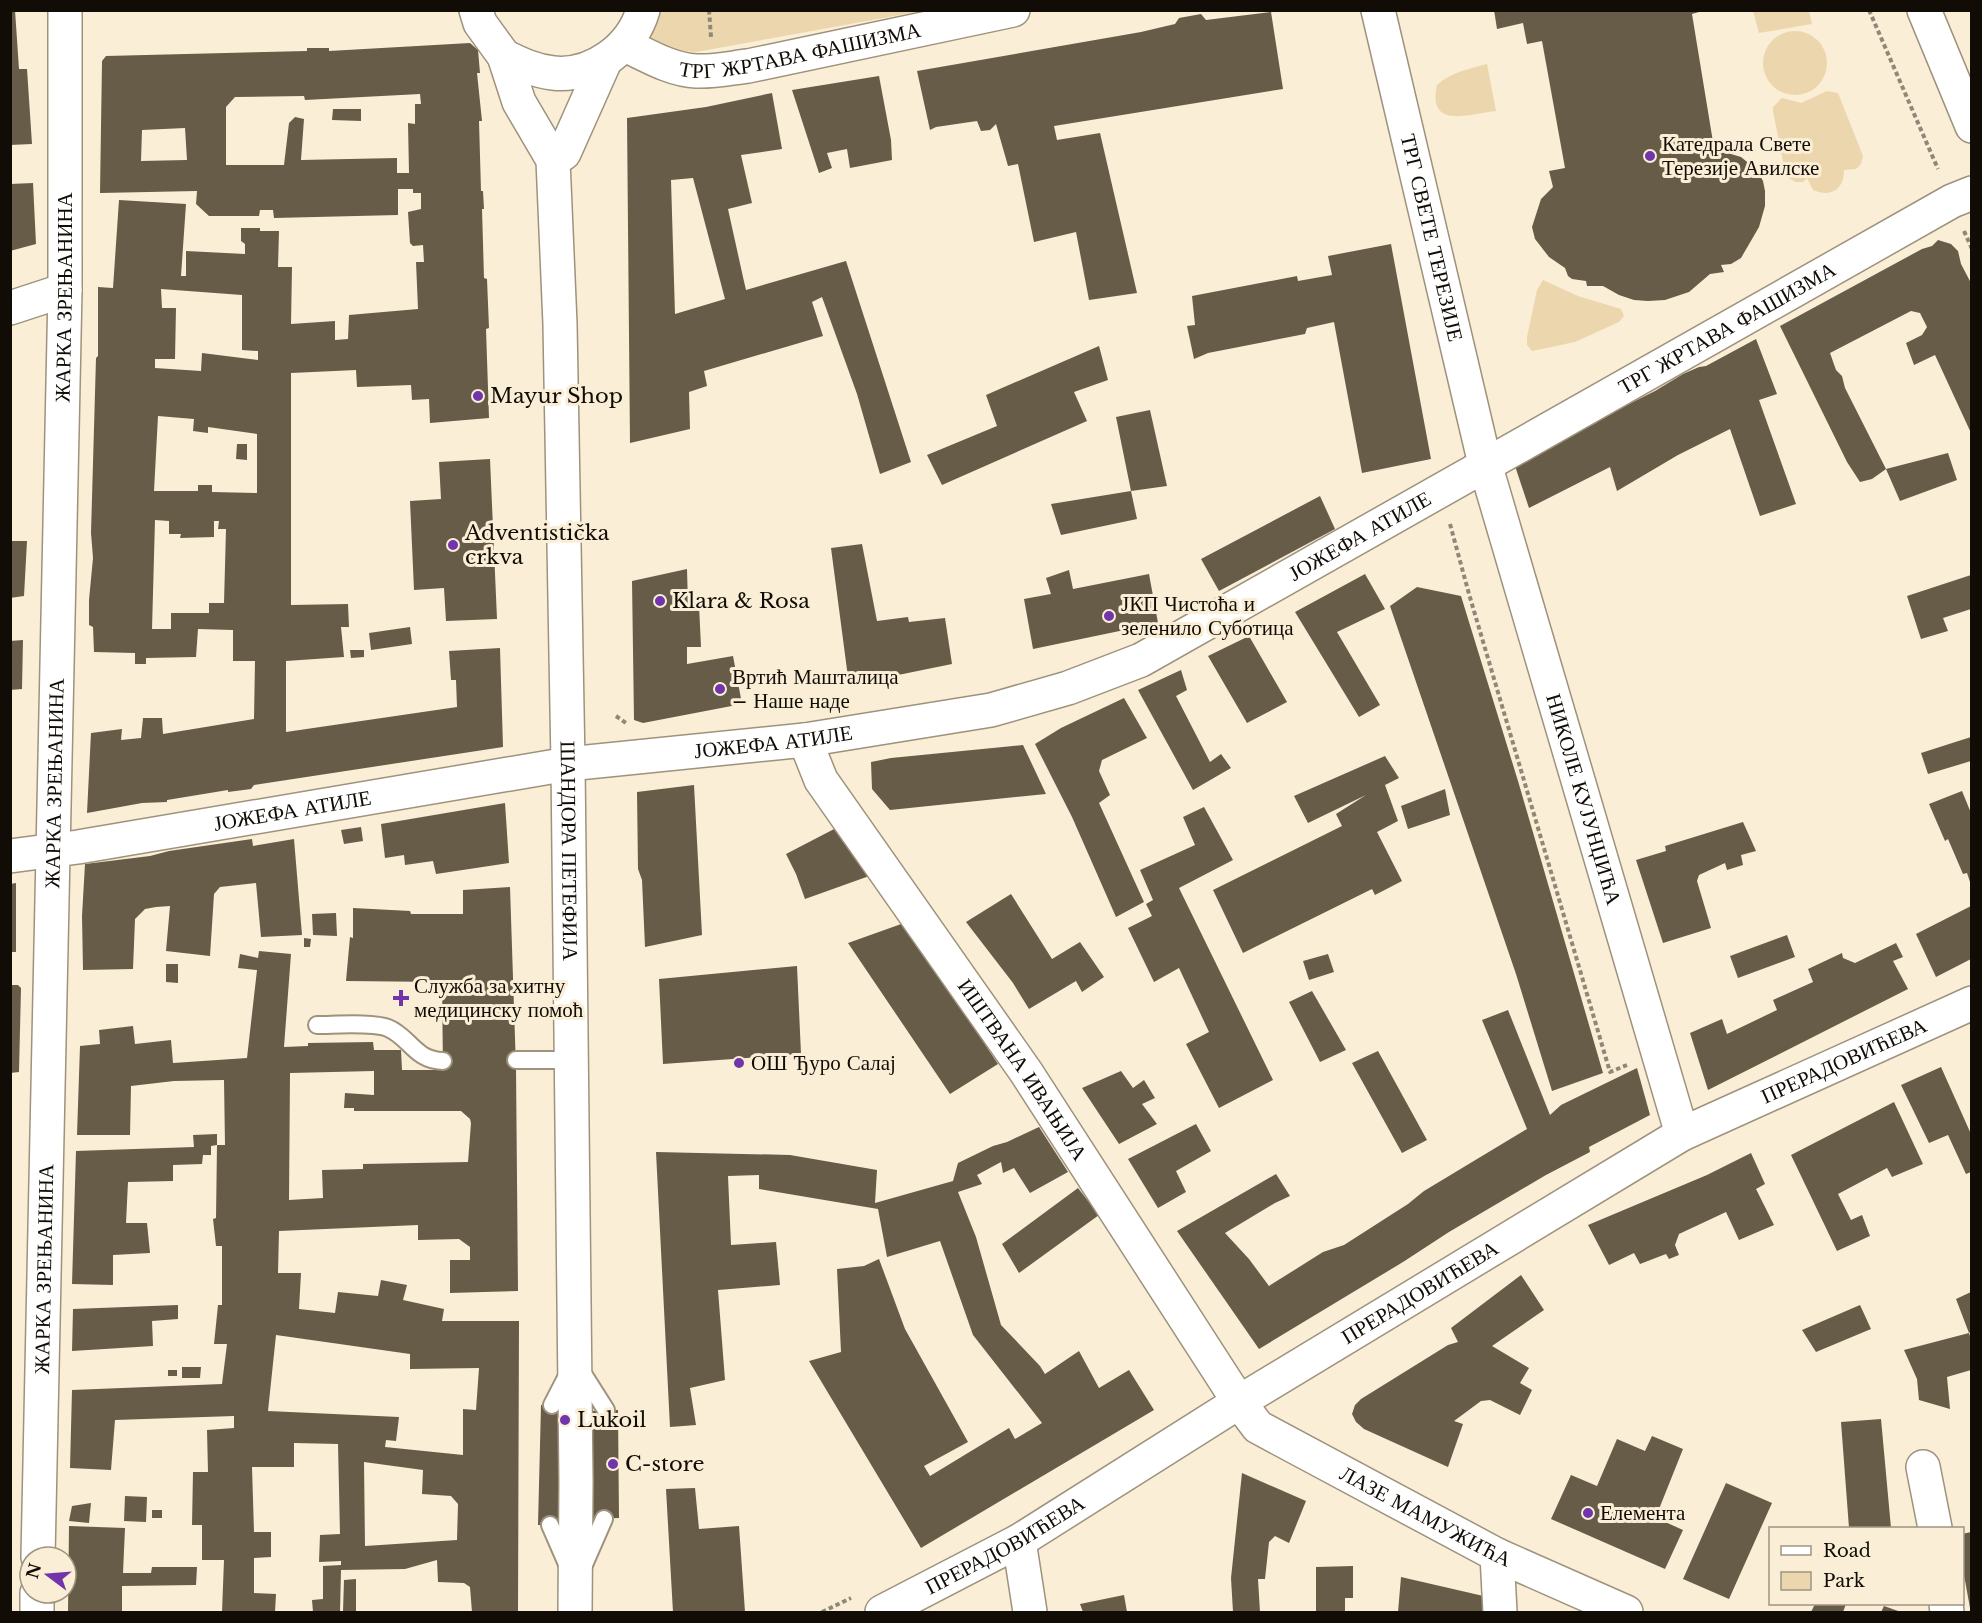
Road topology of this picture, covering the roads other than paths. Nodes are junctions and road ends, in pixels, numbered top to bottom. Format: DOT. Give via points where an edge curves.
graph roads {
  1 [pos="65,10"];
  2 [pos="477,10"];
  3 [pos="643,10"];
  4 [pos="1013,10"];
  5 [pos="1378,10"];
  6 [pos="1924,10"];
  7 [pos="615,53"];
  8 [pos="504,57"];
  9 [pos="1971,126"];
  10 [pos="553,160"];
  11 [pos="1962,197"];
  12 [pos="65,290"];
  13 [pos="10,308"];
  14 [pos="1485,464"];
  15 [pos="805,740"];
  16 [pos="568,764"];
  17 [pos="54,851"];
  18 [pos="10,856"];
  19 [pos="1971,1003"];
  20 [pos="317,1025"];
  21 [pos="516,1060"];
  22 [pos="572,1060"];
  23 [pos="443,1061"];
  24 [pos="1682,1134"];
  25 [pos="575,1361"];
  26 [pos="1239,1402"];
  27 [pos="552,1406"];
  28 [pos="606,1410"];
  29 [pos="1923,1467"];
  30 [pos="604,1519"];
  31 [pos="550,1525"];
  32 [pos="1935,1527"];
  33 [pos="1019,1541"];
  34 [pos="38,1545"];
  35 [pos="1497,1555"];
  36 [pos="575,1598"];
  37 [pos="882,1612"];
  38 [pos="1030,1612"];
  39 [pos="1500,1612"];
  40 [pos="1626,1612"];
  1 -- 12 [label="street, ЖАРКА ЗРЕЊАНИНА"];
  2 -- 8 [label="street, ШАНДОРА ПЕТЕФИЈА" via="480,23"];
  3 -- 7 [label="street" via="640,22"];
  4 -- 7 [label="street, ТРГ ЖРТАВА ФАШИЗМА" via="748,66 712,70 695,71"];
  5 -- 14 [label="street, ТРГ СВЕТЕ ТЕРЕЗИЈЕ"];
  6 -- 9 [label="street"];
  7 -- 8 [label="street" via="581,70 555,73 532,69"];
  7 -- 10 [label="street" via="564,153"];
  8 -- 10 [label="street, ШАНДОРА ПЕТЕФИЈА" via="519,102"];
  10 -- 16 [label="street, ШАНДОРА ПЕТЕФИЈА"];
  11 -- 14 [label="street, ТРГ ЖРТАВА ФАШИЗМА"];
  12 -- 13 [label="street"];
  12 -- 17 [label="street, ЖАРКА ЗРЕЊАНИНА"];
  14 -- 15 [label="street, ЈОЖЕФА АТИЛЕ" via="1141,660 1068,688 992,710"];
  14 -- 24 [label="street, НИКОЛЕ КУЈУНЏИЋА"];
  15 -- 16 [label="street, ЈОЖЕФА АТИЛЕ"];
  15 -- 26 [label="street, ИШТВАНА ИВАЊИЈА" via="822,780 1026,1072"];
  16 -- 17 [label="street, ЈОЖЕФА АТИЛЕ"];
  16 -- 22 [label="street, ШАНДОРА ПЕТЕФИЈА"];
  17 -- 18 [label="street, ЈОЖЕФА АТИЛЕ"];
  17 -- 34 [label="street, ЖАРКА ЗРЕЊАНИНА"];
  19 -- 24 [label="street, ПРЕРАДОВИЋЕВА"];
  20 -- 23 [label="lane" via="383,1026 396,1032 423,1057"];
  21 -- 22 [label="lane"];
  22 -- 25 [label="street, ШАНДОРА ПЕТЕФИЈА"];
  24 -- 26 [label="street, ПРЕРАДОВИЋЕВА"];
  25 -- 27 [label="lane"];
  25 -- 28 [label="lane"];
  25 -- 36 [label="street, ШАНДОРА ПЕТЕФИЈА"];
  26 -- 33 [label="street, ПРЕРАДОВИЋЕВА"];
  26 -- 35 [label="street, ЛАЗЕ МАМУЖИЋА" via="1258,1427"];
  29 -- 32 [label="street"];
  30 -- 36 [label="lane"];
  31 -- 36 [label="lane"];
  33 -- 37 [label="street, ПРЕРАДОВИЋЕВА"];
  33 -- 38 [label="street"];
  35 -- 39 [label="street"];
  35 -- 40 [label="street, ЛАЗЕ МАМУЖИЋА"];
}
